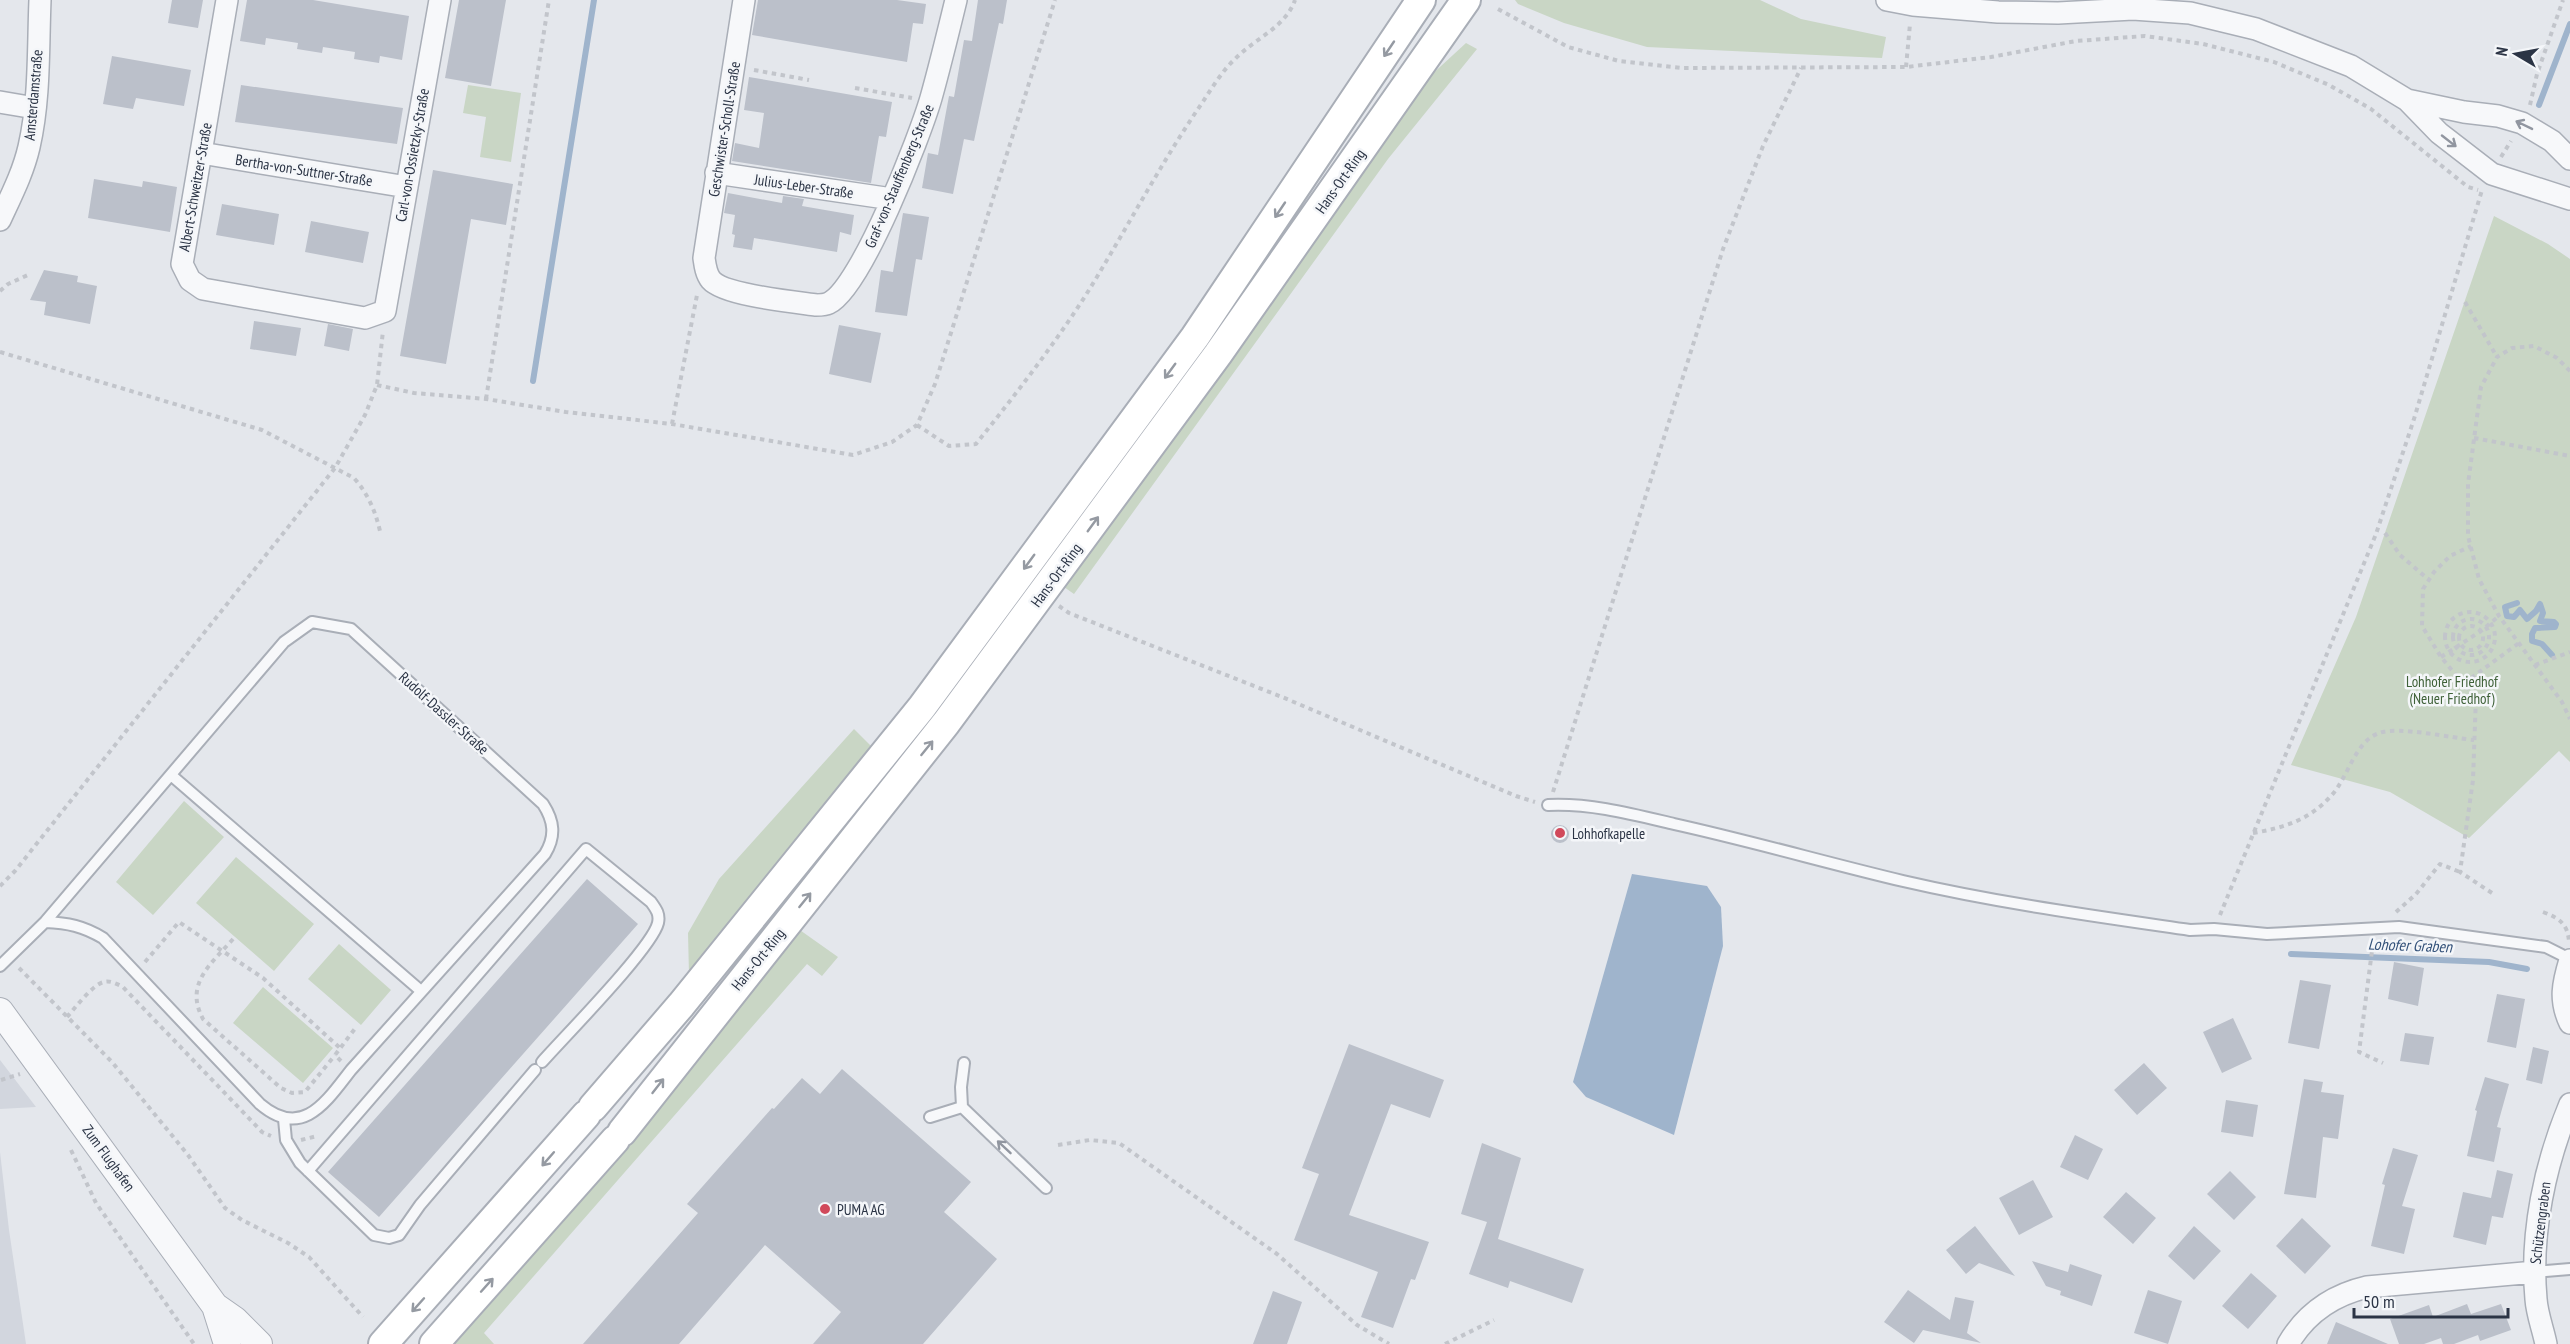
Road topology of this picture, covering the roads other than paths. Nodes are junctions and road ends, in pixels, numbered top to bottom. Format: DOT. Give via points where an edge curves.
graph roads {
  1 [pos="40,0"];
  2 [pos="227,0"];
  3 [pos="440,0"];
  4 [pos="744,0"];
  5 [pos="956,0"];
  6 [pos="1421,0"];
  7 [pos="1466,0"];
  8 [pos="1887,0"];
  9 [pos="2407,100"];
  10 [pos="0,102"];
  11 [pos="35,108"];
  12 [pos="201,153"];
  13 [pos="2570,159"];
  14 [pos="716,173"];
  15 [pos="407,187"];
  16 [pos="892,199"];
  17 [pos="2570,199"];
  18 [pos="0,220"];
  19 [pos="704,258"];
  20 [pos="385,311"];
  21 [pos="171,775"];
  22 [pos="1548,806"];
  23 [pos="45,922"];
  24 [pos="2570,960"];
  25 [pos="0,966"];
  26 [pos="421,991"];
  27 [pos="0,1011"];
  28 [pos="2570,1023"];
  29 [pos="964,1063"];
  30 [pos="2570,1104"];
  31 [pos="962,1107"];
  32 [pos="930,1117"];
  33 [pos="284,1119"];
  34 [pos="309,1171"];
  35 [pos="1046,1188"];
  36 [pos="2570,1269"];
  37 [pos="2535,1272"];
  38 [pos="215,1306"];
  39 [pos="390,1336"];
  40 [pos="257,1342"];
  41 [pos="227,1344"];
  42 [pos="434,1344"];
  43 [pos="2288,1344"];
  44 [pos="2546,1344"];
  1 -- 11 [label="street, Amsterdamstraße"];
  2 -- 12 [label="street, Albert-Schweitzer-Straße"];
  3 -- 15 [label="street, Carl-von-Ossietzky-Straße"];
  4 -- 14 [label="street, Geschwister-Scholl-Straße"];
  5 -- 16 [label="street, Graf-von-Stauffenberg-Straße" via="930,101"];
  6 -- 39 [label="main road, Hans-Ort-Ring, one-way" via="1195,337 922,707 681,1005"];
  42 -- 7 [label="main road, Hans-Ort-Ring, one-way" via="618,1136 946,723 1218,354"];
  8 -- 9 [label="street" via="1998,12 2133,9 2190,13 2256,29 2325,55"];
  13 -- 9 [label="street, one-way" via="2552,141 2522,123"];
  9 -- 17 [label="street, one-way" via="2486,183"];
  10 -- 11 [label="street"];
  11 -- 18 [label="street, Amsterdamstraße" via="19,179"];
  12 -- 15 [label="street, Bertha-von-Suttner-Straße"];
  12 -- 20 [label="street, Albert-Schweitzer-Straße" via="182,264 190,280 203,289 365,318"];
  14 -- 16 [label="street, Julius-Leber-Straße"];
  14 -- 19 [label="street, Geschwister-Scholl-Straße"];
  15 -- 20 [label="street, Carl-von-Ossietzky-Straße"];
  16 -- 19 [label="street, Graf-von-Stauffenberg-Straße" via="854,275 829,303 816,305 727,290 712,281"];
  21 -- 23 [label="lane, Rudolf-Dassler-Straße"];
  21 -- 26 [label="lane"];
  21 -- 26 [label="lane, Rudolf-Dassler-Straße" via="284,642 312,622 351,629 543,804 552,823 552,844 545,854"];
  22 -- 24 [label="lane" via="1574,804 1622,812 1903,881 2036,908 2190,930 2267,934 2399,927 2546,947"];
  23 -- 25 [label="lane, Rudolf-Dassler-Straße"];
  23 -- 33 [label="lane" via="69,923 103,938 260,1104"];
  24 -- 28 [label="street" via="2561,990"];
  26 -- 33 [label="lane, Rudolf-Dassler-Straße" via="324,1105 311,1115"];
  27 -- 38 [label="street, Zum Flughafen"];
  29 -- 31 [label="lane"];
  30 -- 37 [label="street, Schützengraben" via="2546,1176"];
  31 -- 32 [label="lane"];
  35 -- 31 [label="lane, one-way"];
  33 -- 34 [label="lane" via="286,1140"];
  34 -- 34 [label="lane" via="586,849 651,902 658,912 658,922 644,948 538,1066 399,1235 374,1235"];
  36 -- 37 [label="lane"];
  37 -- 43 [label="street" via="2348,1292 2316,1311"];
  37 -- 44 [label="street, Schützengraben" via="2536,1301"];
  38 -- 40 [label="street, Zum Flughafen"];
  38 -- 41 [label="street, Zum Flughafen"];
}
